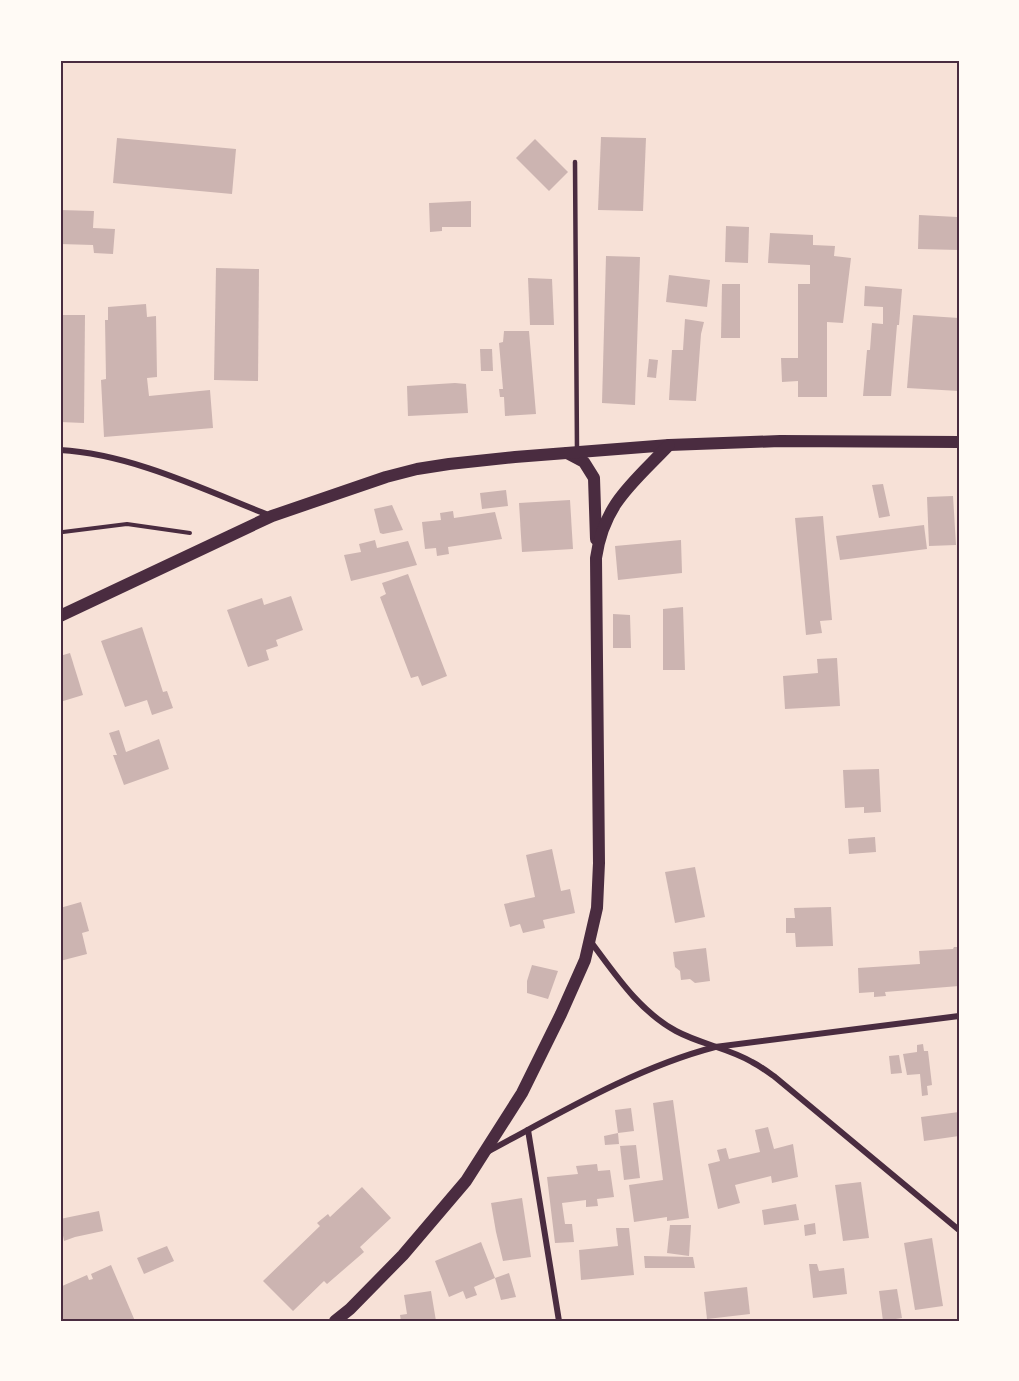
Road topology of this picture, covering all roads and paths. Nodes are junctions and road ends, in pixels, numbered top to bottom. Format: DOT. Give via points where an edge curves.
graph roads {
  1 [pos="575,162"];
  2 [pos="959,442"];
  3 [pos="669,445"];
  4 [pos="60,450"];
  5 [pos="572,452"];
  6 [pos="272,516"];
  7 [pos="63,532"];
  8 [pos="195,534"];
  9 [pos="596,558"];
  10 [pos="60,616"];
  11 [pos="590,942"];
  12 [pos="959,1016"];
  13 [pos="715,1047"];
  14 [pos="528,1130"];
  15 [pos="484,1154"];
  16 [pos="959,1230"];
  17 [pos="351,1315"];
  18 [pos="335,1321"];
  19 [pos="559,1321"];
  1 -- 5 [label="lane"];
  2 -- 3 [label="main road"];
  3 -- 5 [label="main road"];
  3 -- 9 [label="main road" via="619,498 599,536"];
  4 -- 6 [label="street" via="163,472"];
  5 -- 6 [label="main road" via="417,469"];
  5 -- 9 [label="main road" via="594,478"];
  6 -- 10 [label="main road"];
  7 -- 8 [label="path" via="127,524"];
  9 -- 11 [label="main road" via="599,862 597,908"];
  11 -- 13 [label="street" via="635,999 657,1019"];
  11 -- 15 [label="main road" via="522,1093"];
  12 -- 13 [label="street"];
  13 -- 14 [label="street" via="663,1064"];
  13 -- 16 [label="street" via="752,1061 775,1077"];
  14 -- 15 [label="street"];
  14 -- 19 [label="street"];
  15 -- 17 [label="main road" via="466,1181"];
  17 -- 18 [label="main road"];
}
